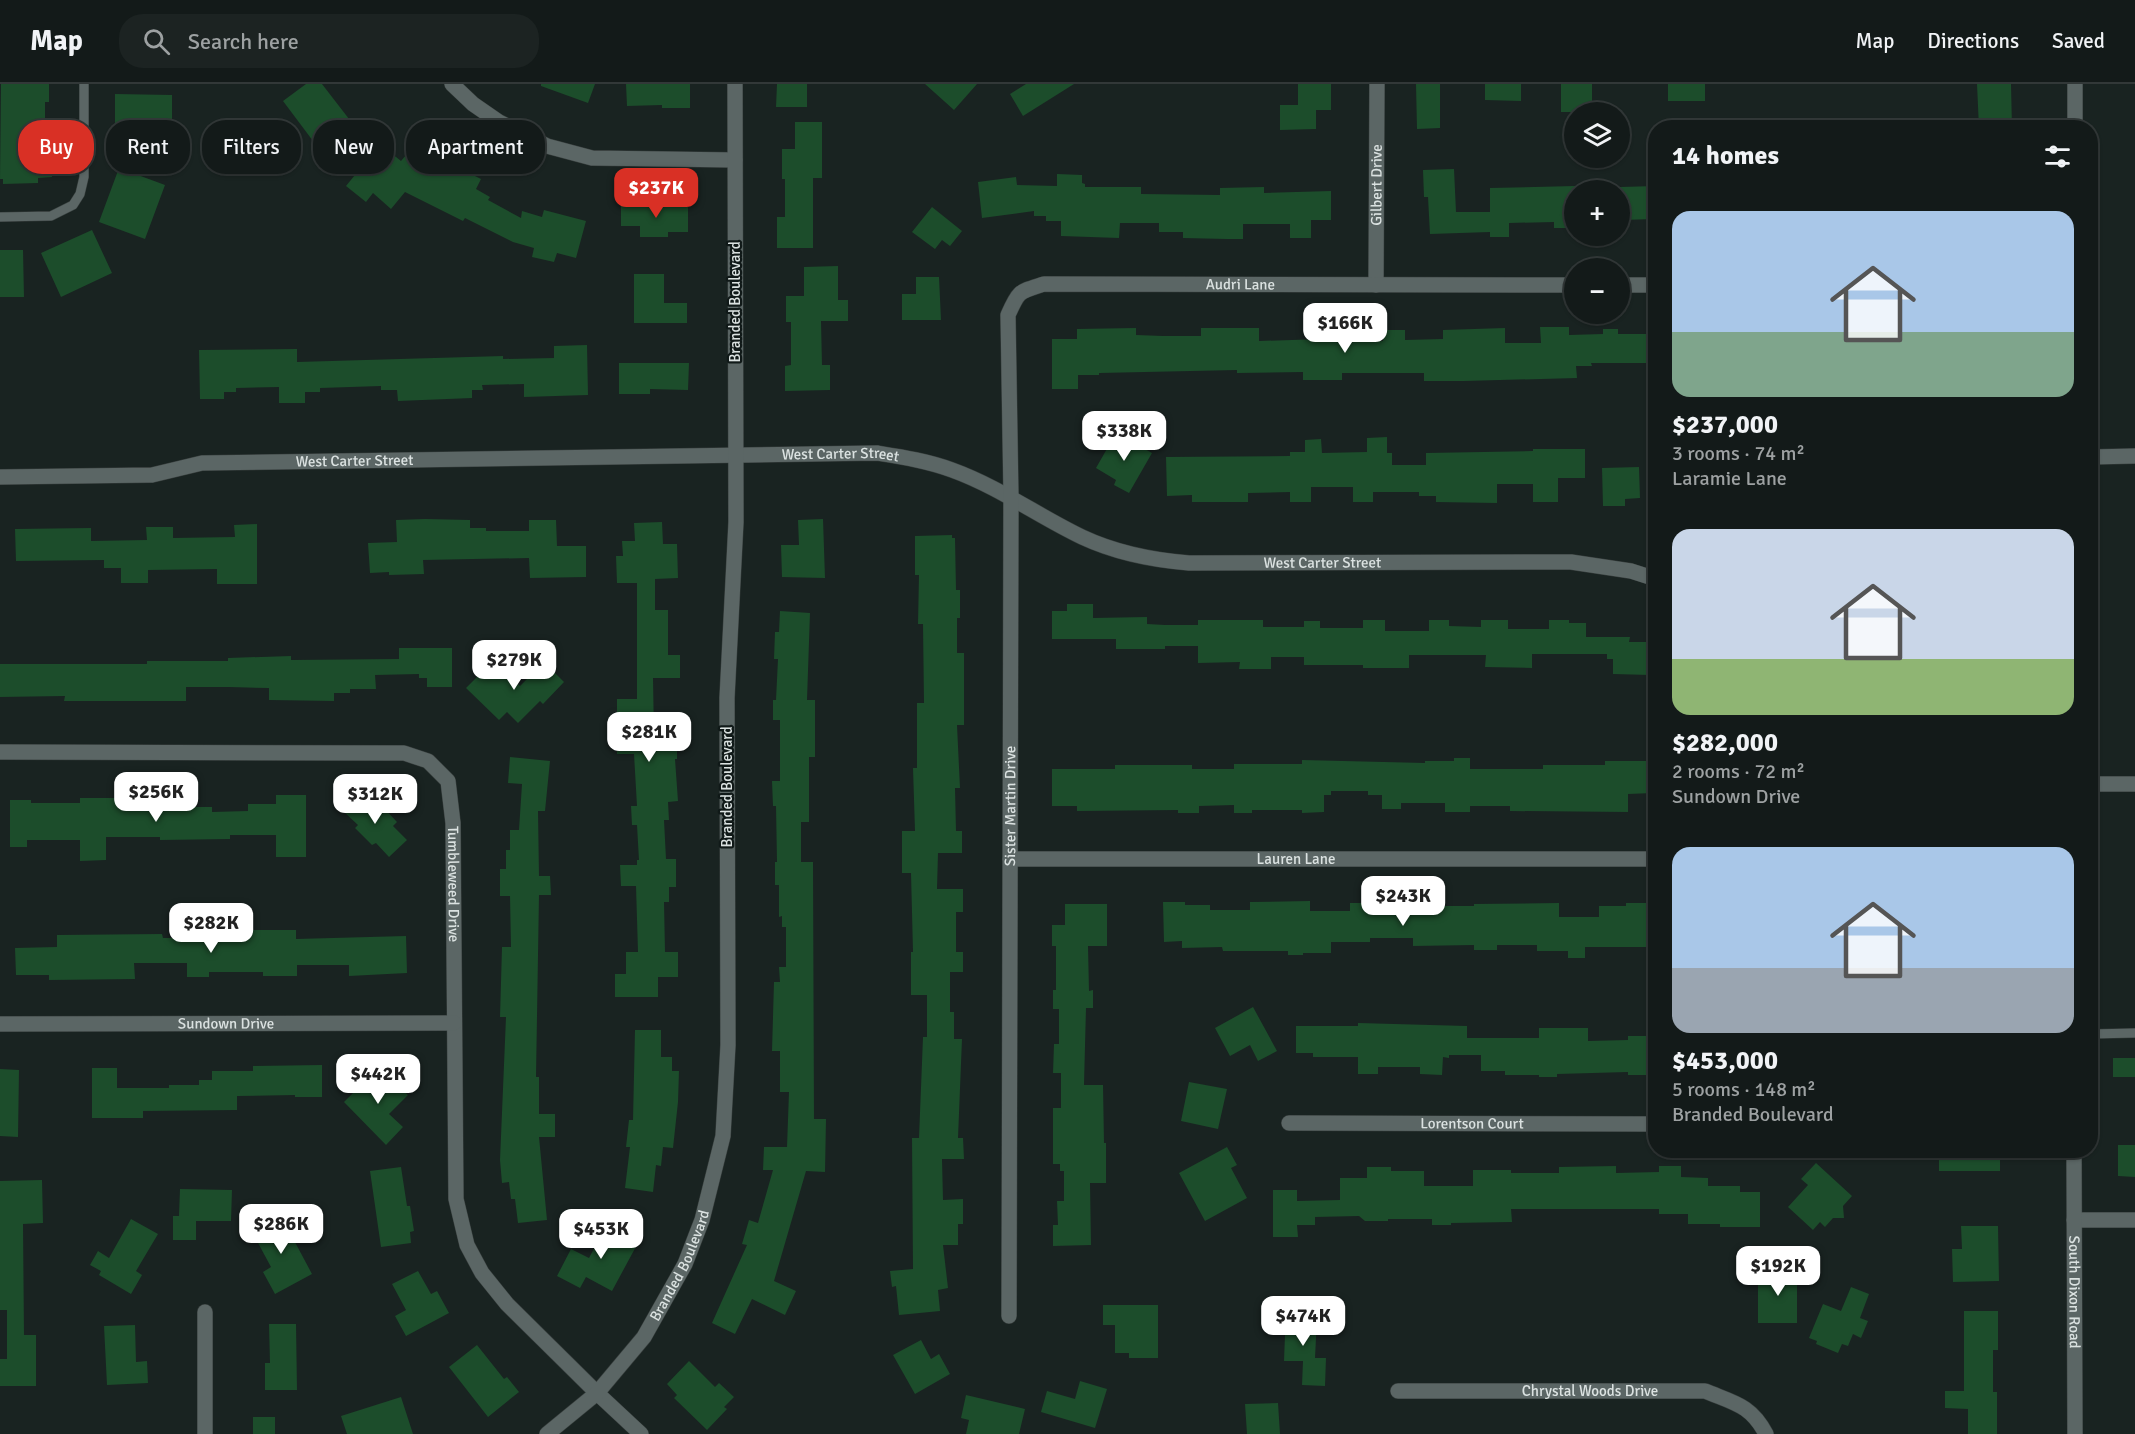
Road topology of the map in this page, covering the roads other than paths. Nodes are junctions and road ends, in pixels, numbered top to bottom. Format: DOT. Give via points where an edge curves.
graph roads {
  1 [pos="84,84"];
  2 [pos="452,84"];
  3 [pos="735,84"];
  4 [pos="1377,84"];
  5 [pos="2075,84"];
  6 [pos="2075,120"];
  7 [pos="735,160"];
  8 [pos="0,217"];
  9 [pos="1376,285"];
  10 [pos="1564,285"];
  11 [pos="1630,285"];
  12 [pos="1648,285"];
  13 [pos="1016,297"];
  14 [pos="735,454"];
  15 [pos="2135,456"];
  16 [pos="2098,457"];
  17 [pos="0,477"];
  18 [pos="1011,497"];
  19 [pos="1648,576"];
  20 [pos="0,752"];
  21 [pos="2098,784"];
  22 [pos="2135,784"];
  23 [pos="1010,859"];
  24 [pos="1648,859"];
  25 [pos="454,1023"];
  26 [pos="0,1024"];
  27 [pos="2135,1033"];
  28 [pos="2098,1034"];
  29 [pos="1289,1123"];
  30 [pos="1648,1124"];
  31 [pos="2074,1158"];
  32 [pos="2074,1220"];
  33 [pos="2135,1220"];
  34 [pos="205,1312"];
  35 [pos="1009,1316"];
  36 [pos="1398,1391"];
  37 [pos="597,1393"];
  38 [pos="205,1434"];
  39 [pos="547,1434"];
  40 [pos="641,1434"];
  41 [pos="1766,1434"];
  42 [pos="2075,1434"];
  1 -- 8 [label="lane" via="84,177 80,194 73,205 51,216"];
  2 -- 7 [label="street" via="499,122 547,146 592,158"];
  3 -- 7 [label="street, Branded Boulevard"];
  4 -- 9 [label="street, Gilbert Drive"];
  5 -- 6 [label="street"];
  7 -- 14 [label="street, Branded Boulevard"];
  9 -- 10 [label="street, Audri Lane"];
  9 -- 13 [label="street, Audri Lane" via="1044,284"];
  11 -- 12 [label="street"];
  13 -- 18 [label="street, Sister Martin Drive" via="1008,315"];
  14 -- 17 [label="street, West Carter Street" via="202,463 152,475"];
  14 -- 18 [label="street, West Carter Street" via="876,453 953,470"];
  14 -- 37 [label="street, Branded Boulevard" via="736,522 727,698 728,1045 723,1136 702,1220 685,1264 644,1337"];
  15 -- 16 [label="street"];
  18 -- 19 [label="street, West Carter Street" via="1083,538 1152,560 1570,562"];
  18 -- 23 [label="street, Sister Martin Drive"];
  20 -- 25 [label="street, Tumbleweed Drive" via="404,753 428,761 448,781 453,823"];
  21 -- 22 [label="street"];
  23 -- 24 [label="street, Lauren Lane"];
  23 -- 35 [label="street, Sister Martin Drive"];
  25 -- 26 [label="street, Sundown Drive"];
  25 -- 37 [label="street, Tumbleweed Drive" via="456,1199 467,1245 482,1273 507,1304"];
  27 -- 28 [label="lane"];
  29 -- 30 [label="street, Lorentson Court"];
  31 -- 32 [label="street, South Dixon Road"];
  32 -- 33 [label="street"];
  32 -- 42 [label="street, South Dixon Road"];
  34 -- 38 [label="street"];
  36 -- 41 [label="street, Chrystal Woods Drive" via="1705,1391 1745,1408 1758,1419"];
  37 -- 39 [label="street, Branded Boulevard"];
  37 -- 40 [label="street, Tumbleweed Drive"];
}
